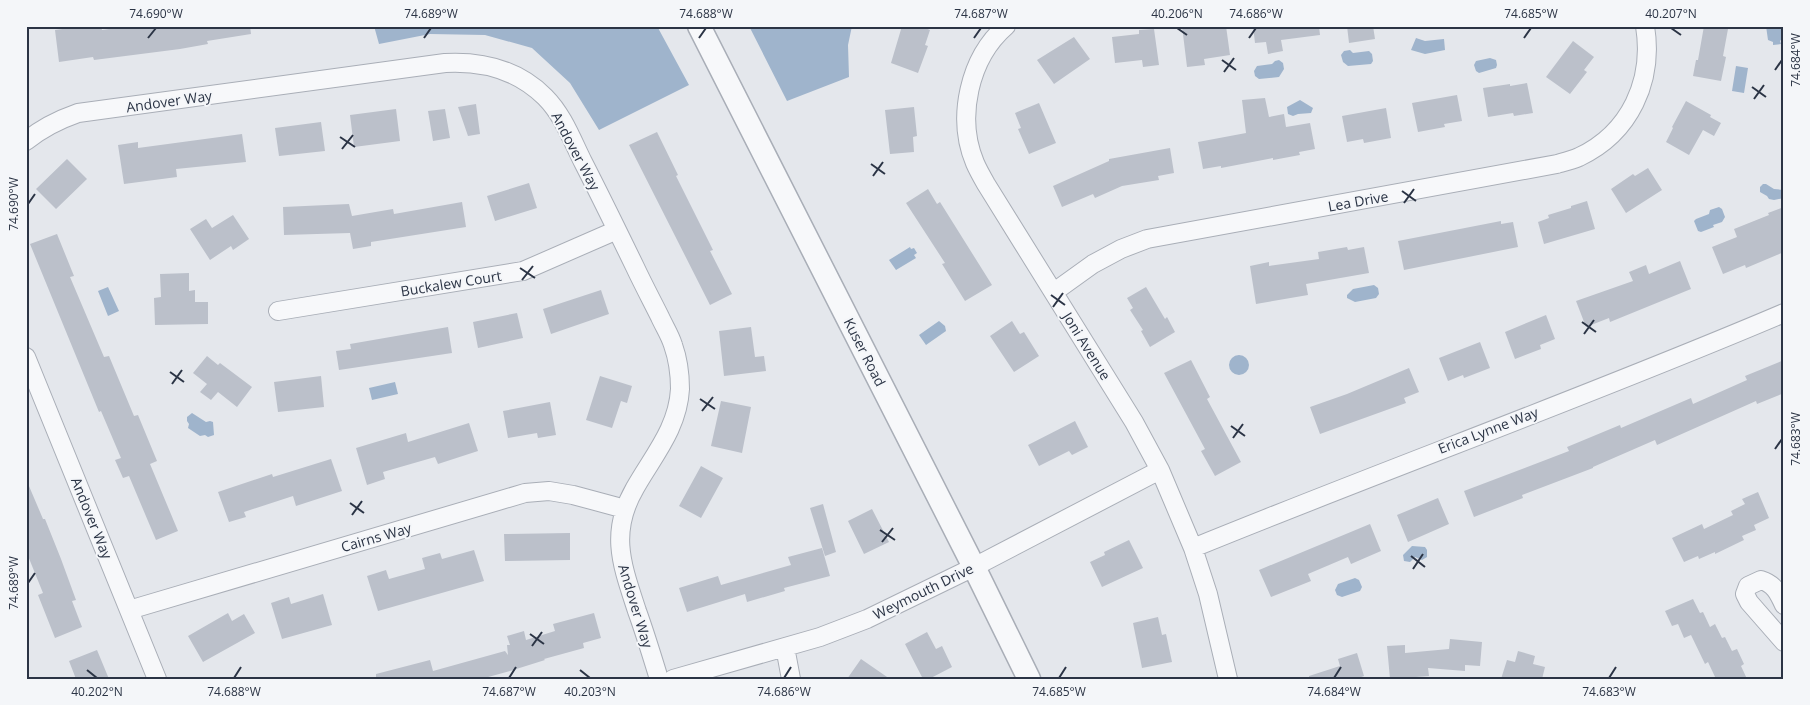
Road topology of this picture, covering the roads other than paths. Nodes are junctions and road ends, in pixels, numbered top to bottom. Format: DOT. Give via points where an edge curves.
graph roads {
  1 [pos="699,26"];
  2 [pos="1006,26"];
  3 [pos="1645,26"];
  4 [pos="26,141"];
  5 [pos="617,230"];
  6 [pos="1054,292"];
  7 [pos="278,312"];
  8 [pos="1784,313"];
  9 [pos="26,357"];
  10 [pos="1160,470"];
  11 [pos="625,509"];
  12 [pos="1193,548"];
  13 [pos="974,567"];
  14 [pos="1784,605"];
  15 [pos="129,610"];
  16 [pos="1784,642"];
  17 [pos="785,647"];
  18 [pos="157,679"];
  19 [pos="660,679"];
  20 [pos="673,679"];
  21 [pos="791,679"];
  22 [pos="1029,679"];
  23 [pos="1228,679"];
  1 -- 13 [label="street, Kuser Road"];
  2 -- 6 [label="street, Joni Avenue" via="986,49 975,70 966,114 969,142 986,184"];
  3 -- 6 [label="street, Lea Drive" via="1647,67 1630,111 1598,146 1578,157 1557,164 1147,239 1121,248"];
  4 -- 5 [label="street, Andover Way" via="56,121 78,113 445,63 485,65 527,83 560,115"];
  5 -- 7 [label="street, Buckalew Court" via="522,271"];
  5 -- 11 [label="street, Andover Way" via="673,343 680,389 668,434 634,488"];
  6 -- 10 [label="street, Joni Avenue"];
  8 -- 12 [label="street, Erica Lynne Way"];
  9 -- 15 [label="street, Andover Way"];
  10 -- 12 [label="street, Joni Avenue"];
  10 -- 13 [label="street, Weymouth Drive"];
  11 -- 15 [label="street, Cairns Way" via="549,491 525,493"];
  11 -- 19 [label="street, Andover Way" via="621,524 622,565"];
  12 -- 23 [label="street, Joni Avenue" via="1208,594"];
  13 -- 17 [label="street, Weymouth Drive" via="867,619"];
  13 -- 22 [label="street, Kuser Road"];
  14 -- 16 [label="street" via="1771,583 1761,580 1748,586 1745,594 1749,602"];
  15 -- 18 [label="street, Andover Way"];
  17 -- 20 [label="street, Weymouth Drive"];
  17 -- 21 [label="street"];
}
